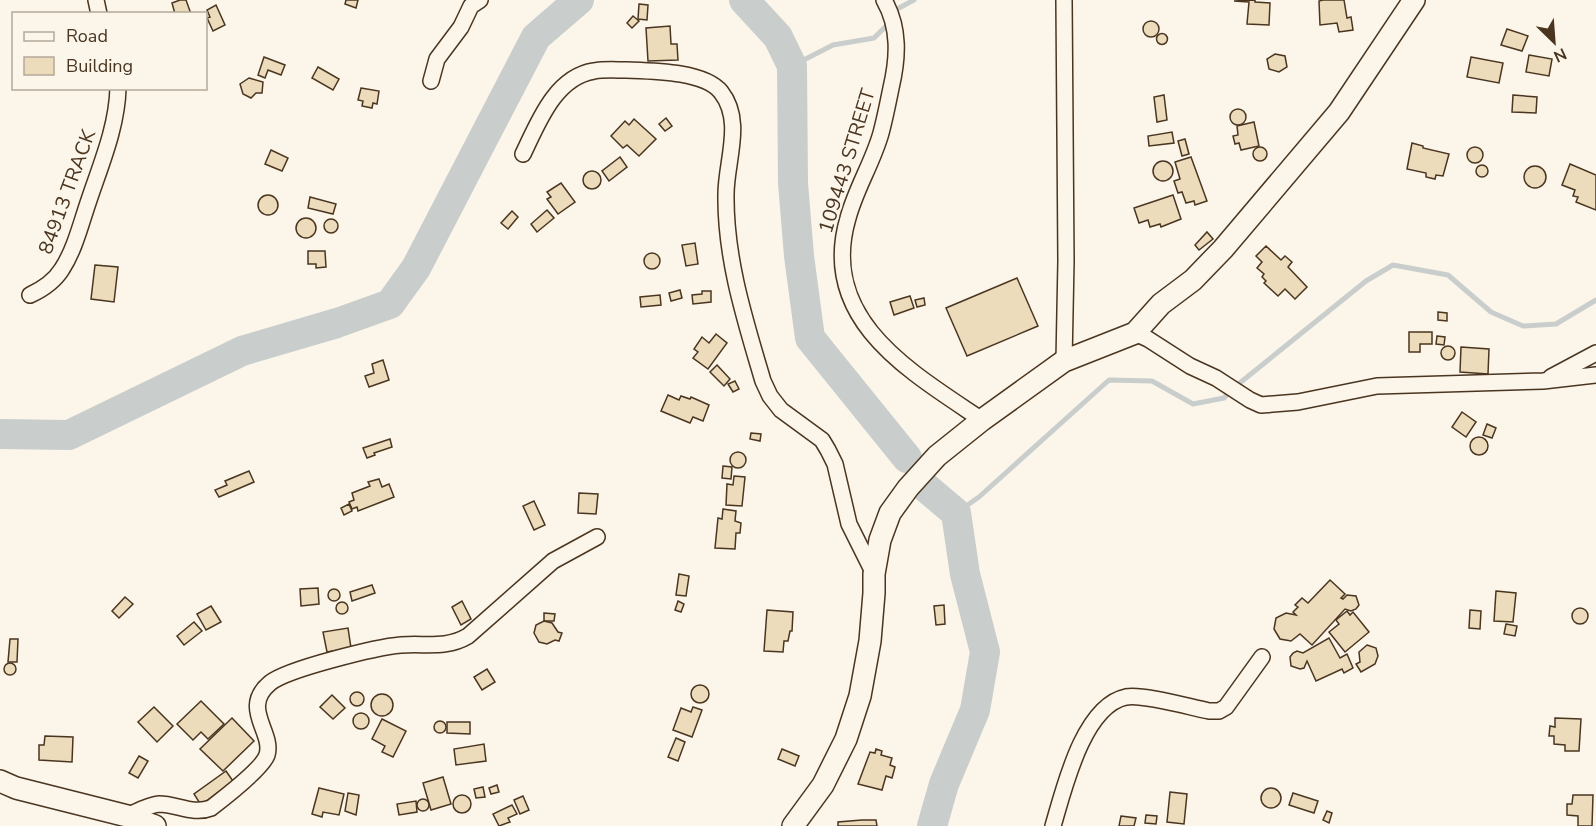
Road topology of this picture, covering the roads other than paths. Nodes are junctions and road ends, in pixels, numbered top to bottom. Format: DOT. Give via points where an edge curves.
graph roads {
  1 [pos="480,0"];
  2 [pos="884,0"];
  3 [pos="1064,0"];
  4 [pos="1414,0"];
  5 [pos="431,81"];
  6 [pos="118,90"];
  7 [pos="523,154"];
  8 [pos="30,295"];
  9 [pos="1135,333"];
  10 [pos="1596,353"];
  11 [pos="1064,361"];
  12 [pos="1596,375"];
  13 [pos="1542,381"];
  14 [pos="982,420"];
  15 [pos="597,537"];
  16 [pos="874,574"];
  17 [pos="1262,657"];
  18 [pos="0,781"];
  19 [pos="127,816"];
  20 [pos="155,826"];
  21 [pos="793,826"];
  22 [pos="1053,826"];
  1 -- 5 [label="street" via="471,6 437,59"];
  2 -- 14 [label="street, 109443 STREET" via="895,23 894,75 881,134 844,235 842,250 848,294 881,345 927,383"];
  3 -- 11 [label="street"];
  4 -- 9 [label="street" via="1339,112 1281,182 1223,249 1193,280 1161,304"];
  6 -- 8 [label="street, 84913 TRACK" via="111,134 76,239 63,268 44,288"];
  7 -- 16 [label="street" via="554,97 577,78 593,71 628,70 697,77 719,89 728,101 733,120 726,192 730,254 763,381 781,410 822,440 828,450 849,524"];
  9 -- 11 [label="street"];
  9 -- 13 [label="street" via="1260,405 1298,402 1377,386"];
  10 -- 13 [label="street"];
  11 -- 14 [label="street"];
  12 -- 13 [label="street"];
  14 -- 16 [label="street" via="937,456 890,513"];
  15 -- 19 [label="street" via="553,561 458,642 401,645 280,677 269,684 258,702 268,749 254,772 205,810 158,804"];
  16 -- 21 [label="street" via="870,641 860,696 846,739 823,785"];
  17 -- 22 [label="street" via="1220,711 1138,697 1126,697 1103,710 1084,739"];
  18 -- 19 [label="street"];
  19 -- 20 [label="street"];
}
